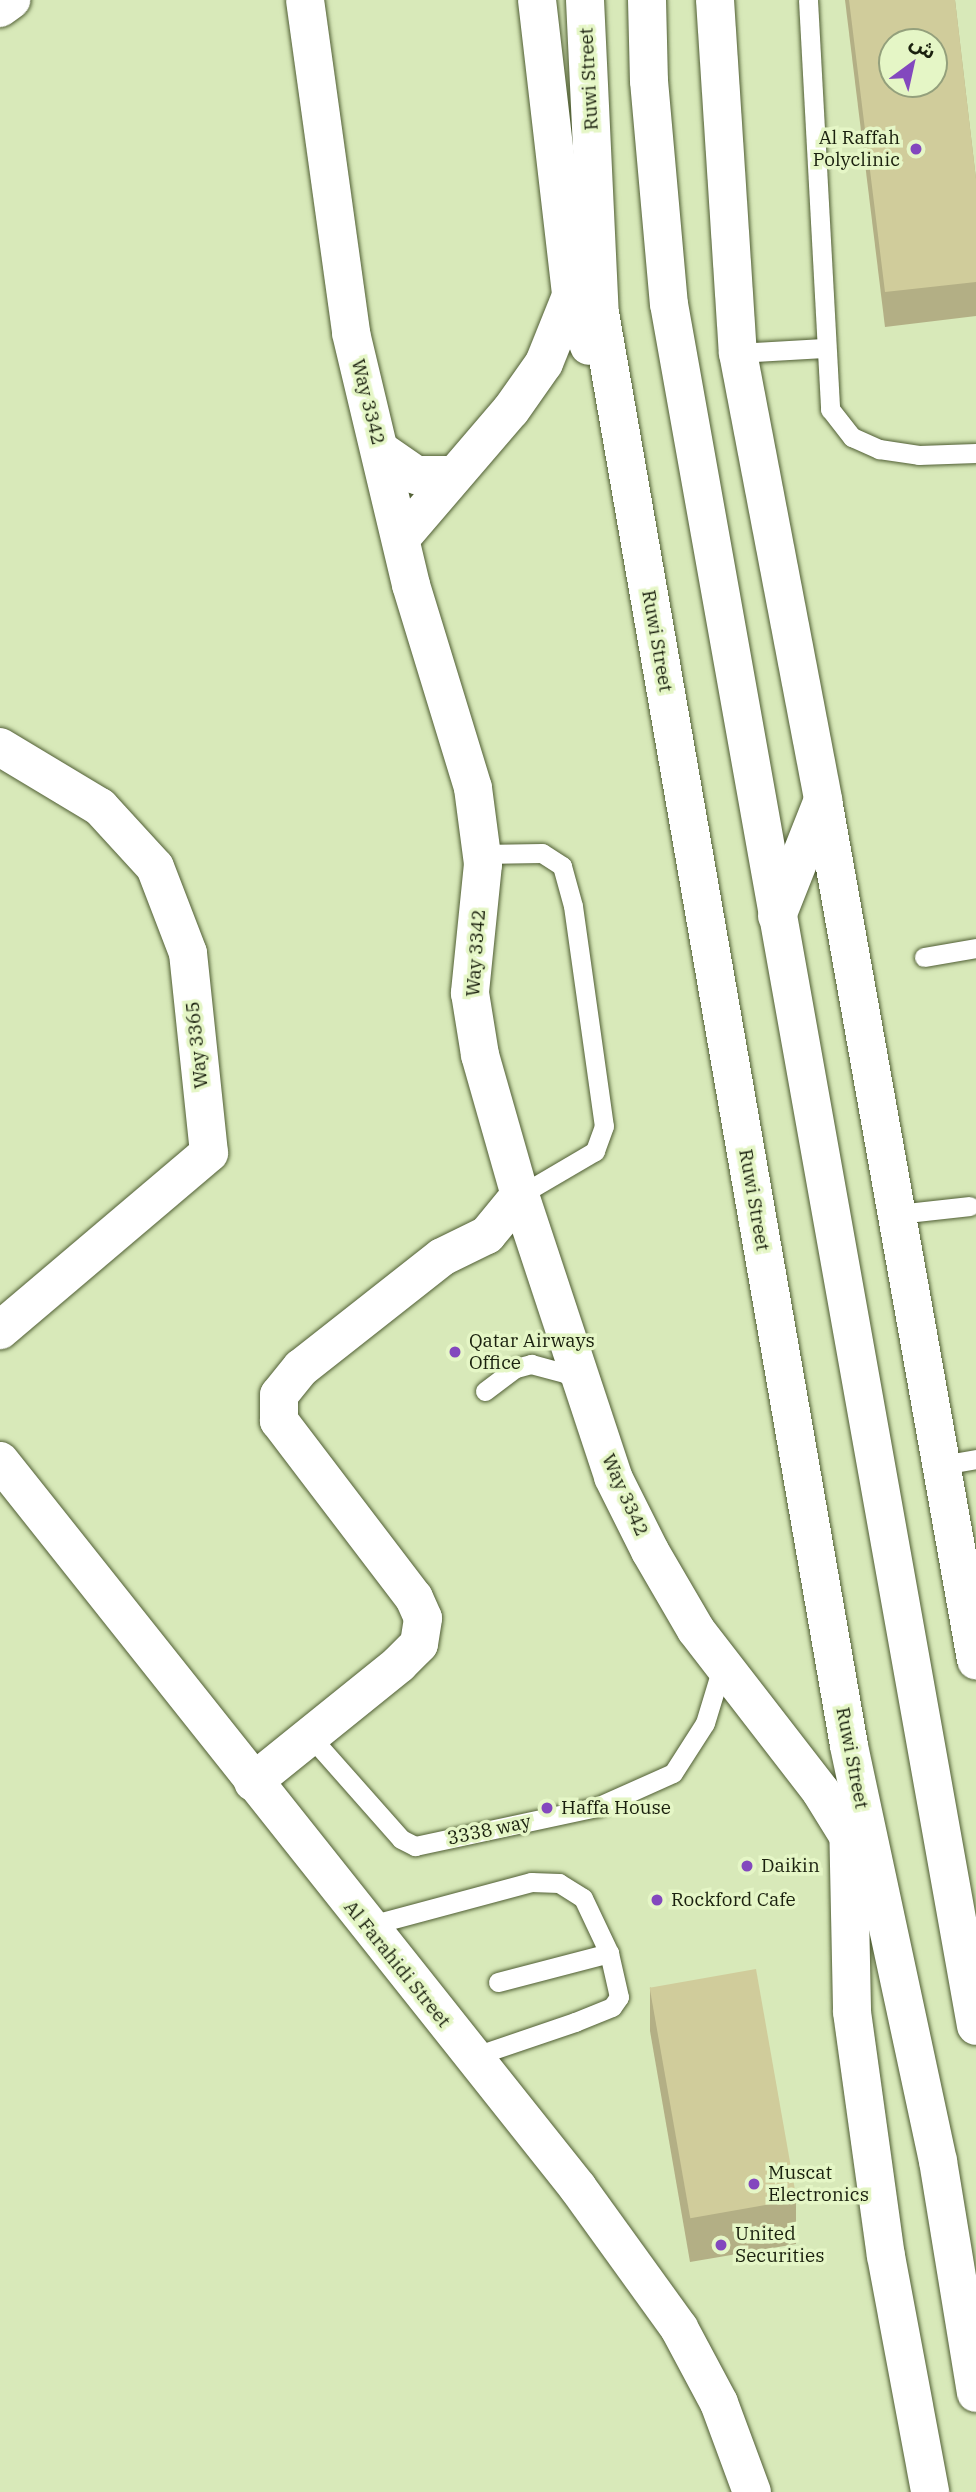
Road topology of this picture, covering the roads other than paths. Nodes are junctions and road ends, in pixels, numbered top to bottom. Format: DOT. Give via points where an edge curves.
graph roads {
  1 [pos="11,0"];
  2 [pos="305,0"];
  3 [pos="537,0"];
  4 [pos="585,0"];
  5 [pos="647,0"];
  6 [pos="715,0"];
  7 [pos="808,0"];
  8 [pos="0,8"];
  9 [pos="571,296"];
  10 [pos="823,348"];
  11 [pos="738,353"];
  12 [pos="621,438"];
  13 [pos="380,450"];
  14 [pos="976,453"];
  15 [pos="453,475"];
  16 [pos="402,537"];
  17 [pos="0,747"];
  18 [pos="823,800"];
  19 [pos="481,854"];
  20 [pos="778,916"];
  21 [pos="976,948"];
  22 [pos="924,957"];
  23 [pos="520,1195"];
  24 [pos="970,1206"];
  25 [pos="898,1214"];
  26 [pos="487,1235"];
  27 [pos="538,1249"];
  28 [pos="0,1330"];
  29 [pos="583,1386"];
  30 [pos="485,1391"];
  31 [pos="0,1461"];
  32 [pos="959,1462"];
  33 [pos="976,1660"];
  34 [pos="722,1665"];
  35 [pos="921,1727"];
  36 [pos="310,1735"];
  37 [pos="849,1746"];
  38 [pos="253,1782"];
  39 [pos="847,1834"];
  40 [pos="976,1901"];
  41 [pos="367,1926"];
  42 [pos="609,1953"];
  43 [pos="498,1982"];
  44 [pos="976,2026"];
  45 [pos="472,2057"];
  46 [pos="976,2393"];
  47 [pos="752,2492"];
  48 [pos="930,2492"];
  1 -- 8 [label="main road"];
  2 -- 13 [label="main road, Way 3342" via="351,333"];
  3 -- 9 [label="main road"];
  4 -- 12 [label="main road, Ruwi Street" via="600,313"];
  5 -- 20 [label="main road" via="649,81 669,304"];
  6 -- 11 [label="main road"];
  7 -- 10 [label="lane"];
  9 -- 12 [label="main road"];
  9 -- 15 [label="main road" via="544,363 511,410"];
  10 -- 11 [label="lane"];
  10 -- 14 [label="lane" via="830,409 852,437 879,449 919,455"];
  11 -- 18 [label="main road"];
  12 -- 37 [label="main road, Ruwi Street"];
  13 -- 15 [label="main road" via="415,475"];
  13 -- 16 [label="main road, Way 3342"];
  15 -- 16 [label="main road"];
  16 -- 19 [label="main road, Way 3342" via="473,788"];
  17 -- 28 [label="main road, Way 3365" via="100,807 155,866 188,953 209,1153"];
  18 -- 20 [label="main road"];
  18 -- 25 [label="main road"];
  19 -- 23 [label="main road, Way 3342" via="470,993 480,1055"];
  19 -- 23 [label="lane" via="542,853 562,866 573,906 604,1126 595,1152"];
  20 -- 35 [label="main road"];
  21 -- 22 [label="lane"];
  23 -- 26 [label="main road"];
  23 -- 27 [label="main road, Way 3342"];
  24 -- 25 [label="lane"];
  25 -- 32 [label="main road"];
  26 -- 27 [label="main road"];
  26 -- 36 [label="main road" via="442,1257 301,1368 279,1395 279,1421 414,1598 423,1618 419,1644"];
  27 -- 29 [label="main road, Way 3342"];
  29 -- 30 [label="lane" via="565,1373 531,1364 516,1368"];
  29 -- 34 [label="main road, Way 3342" via="613,1477 696,1630"];
  31 -- 38 [label="main road, Al Farahidi Street"];
  32 -- 33 [label="main road"];
  34 -- 36 [label="lane, 3338 way" via="705,1723 673,1773 597,1807 415,1846 401,1839"];
  34 -- 39 [label="main road, Way 3342" via="821,1792"];
  35 -- 40 [label="main road"];
  35 -- 44 [label="main road"];
  36 -- 38 [label="main road"];
  37 -- 39 [label="main road"];
  37 -- 46 [label="main road, Ruwi Street" via="937,2161"];
  38 -- 41 [label="main road, Al Farahidi Street"];
  39 -- 48 [label="main road" via="852,2011 886,2256"];
  41 -- 42 [label="lane" via="531,1882 559,1883 583,1898"];
  41 -- 45 [label="main road, Al Farahidi Street"];
  42 -- 43 [label="lane"];
  42 -- 45 [label="lane" via="620,1997 612,2007"];
  45 -- 47 [label="main road, Al Farahidi Street" via="578,2188 679,2328 719,2403"];
}
